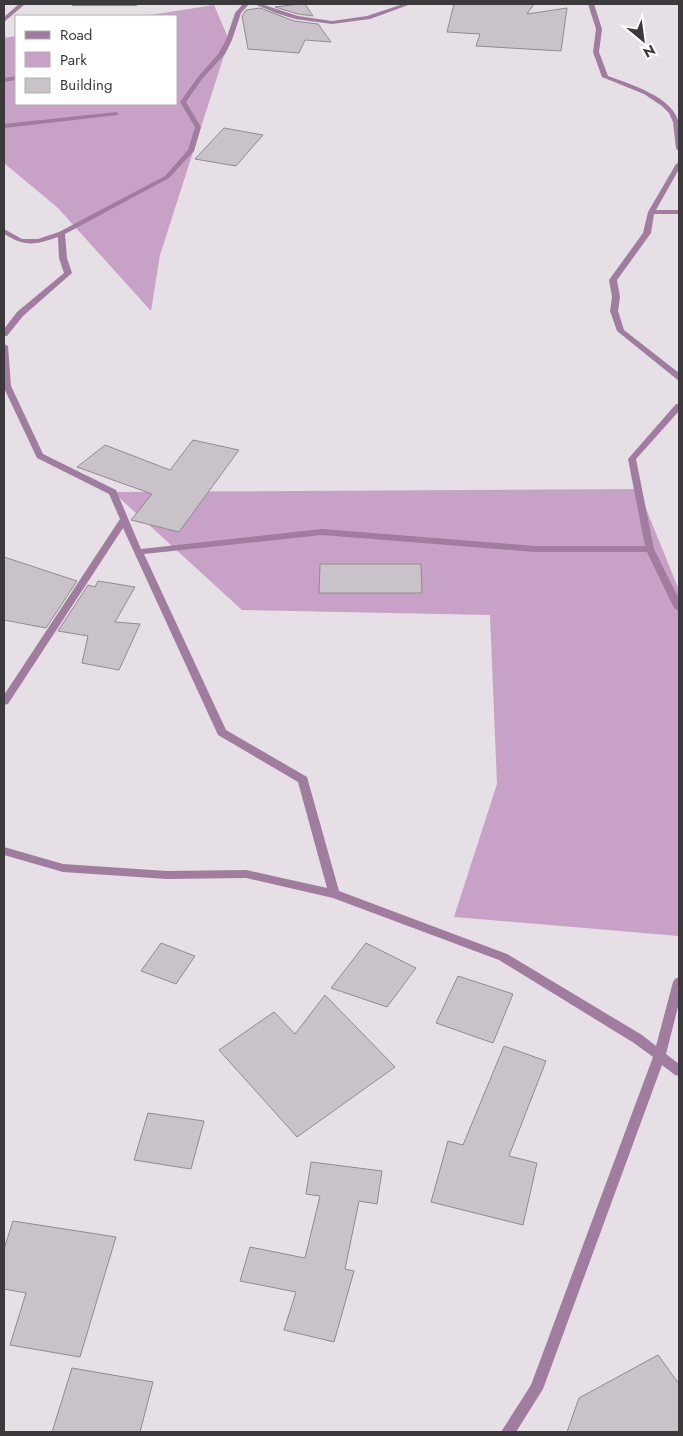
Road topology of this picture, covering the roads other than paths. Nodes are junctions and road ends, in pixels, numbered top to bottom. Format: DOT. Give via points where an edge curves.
graph roads {
  1 [pos="22,4"];
  2 [pos="73,4"];
  3 [pos="136,4"];
  4 [pos="246,4"];
  5 [pos="257,4"];
  6 [pos="408,4"];
  7 [pos="591,4"];
  8 [pos="4,20"];
  9 [pos="667,108"];
  10 [pos="679,108"];
  11 [pos="116,114"];
  12 [pos="4,126"];
  13 [pos="679,149"];
  14 [pos="679,164"];
  15 [pos="651,212"];
  16 [pos="679,212"];
  17 [pos="4,231"];
  18 [pos="61,233"];
  19 [pos="4,334"];
  20 [pos="4,346"];
  21 [pos="676,372"];
  22 [pos="679,379"];
  23 [pos="679,406"];
  24 [pos="124,520"];
  25 [pos="650,549"];
  26 [pos="138,552"];
  27 [pos="679,608"];
  28 [pos="4,702"];
  29 [pos="4,851"];
  30 [pos="334,894"];
  31 [pos="679,982"];
  32 [pos="659,1057"];
  33 [pos="679,1071"];
  34 [pos="508,1432"];
  1 -- 8 [label="street"];
  2 -- 3 [label="street"];
  4 -- 18 [label="street" via="238,13 222,54 182,102 198,127 191,151 167,177"];
  5 -- 6 [label="street" via="285,16 317,23 363,20"];
  7 -- 9 [label="street" via="599,29 596,52 605,77 648,94"];
  9 -- 10 [label="street"];
  9 -- 13 [label="street" via="676,122"];
  11 -- 12 [label="street"];
  14 -- 15 [label="street"];
  15 -- 16 [label="street"];
  15 -- 21 [label="street" via="647,234 613,280 614,311 621,331"];
  17 -- 18 [label="street" via="21,242 39,241"];
  18 -- 19 [label="street" via="68,273 20,314"];
  20 -- 24 [label="street" via="7,386 40,456 114,492"];
  21 -- 22 [label="street"];
  23 -- 25 [label="street" via="632,459"];
  24 -- 26 [label="street"];
  24 -- 28 [label="street"];
  25 -- 26 [label="street" via="535,549 322,532"];
  25 -- 27 [label="street"];
  26 -- 30 [label="street" via="222,732 303,780"];
  29 -- 30 [label="street" via="62,868 167,875 246,874"];
  30 -- 32 [label="street" via="503,957 638,1040"];
  31 -- 32 [label="street"];
  32 -- 33 [label="street"];
  32 -- 34 [label="street" via="536,1389"];
}
